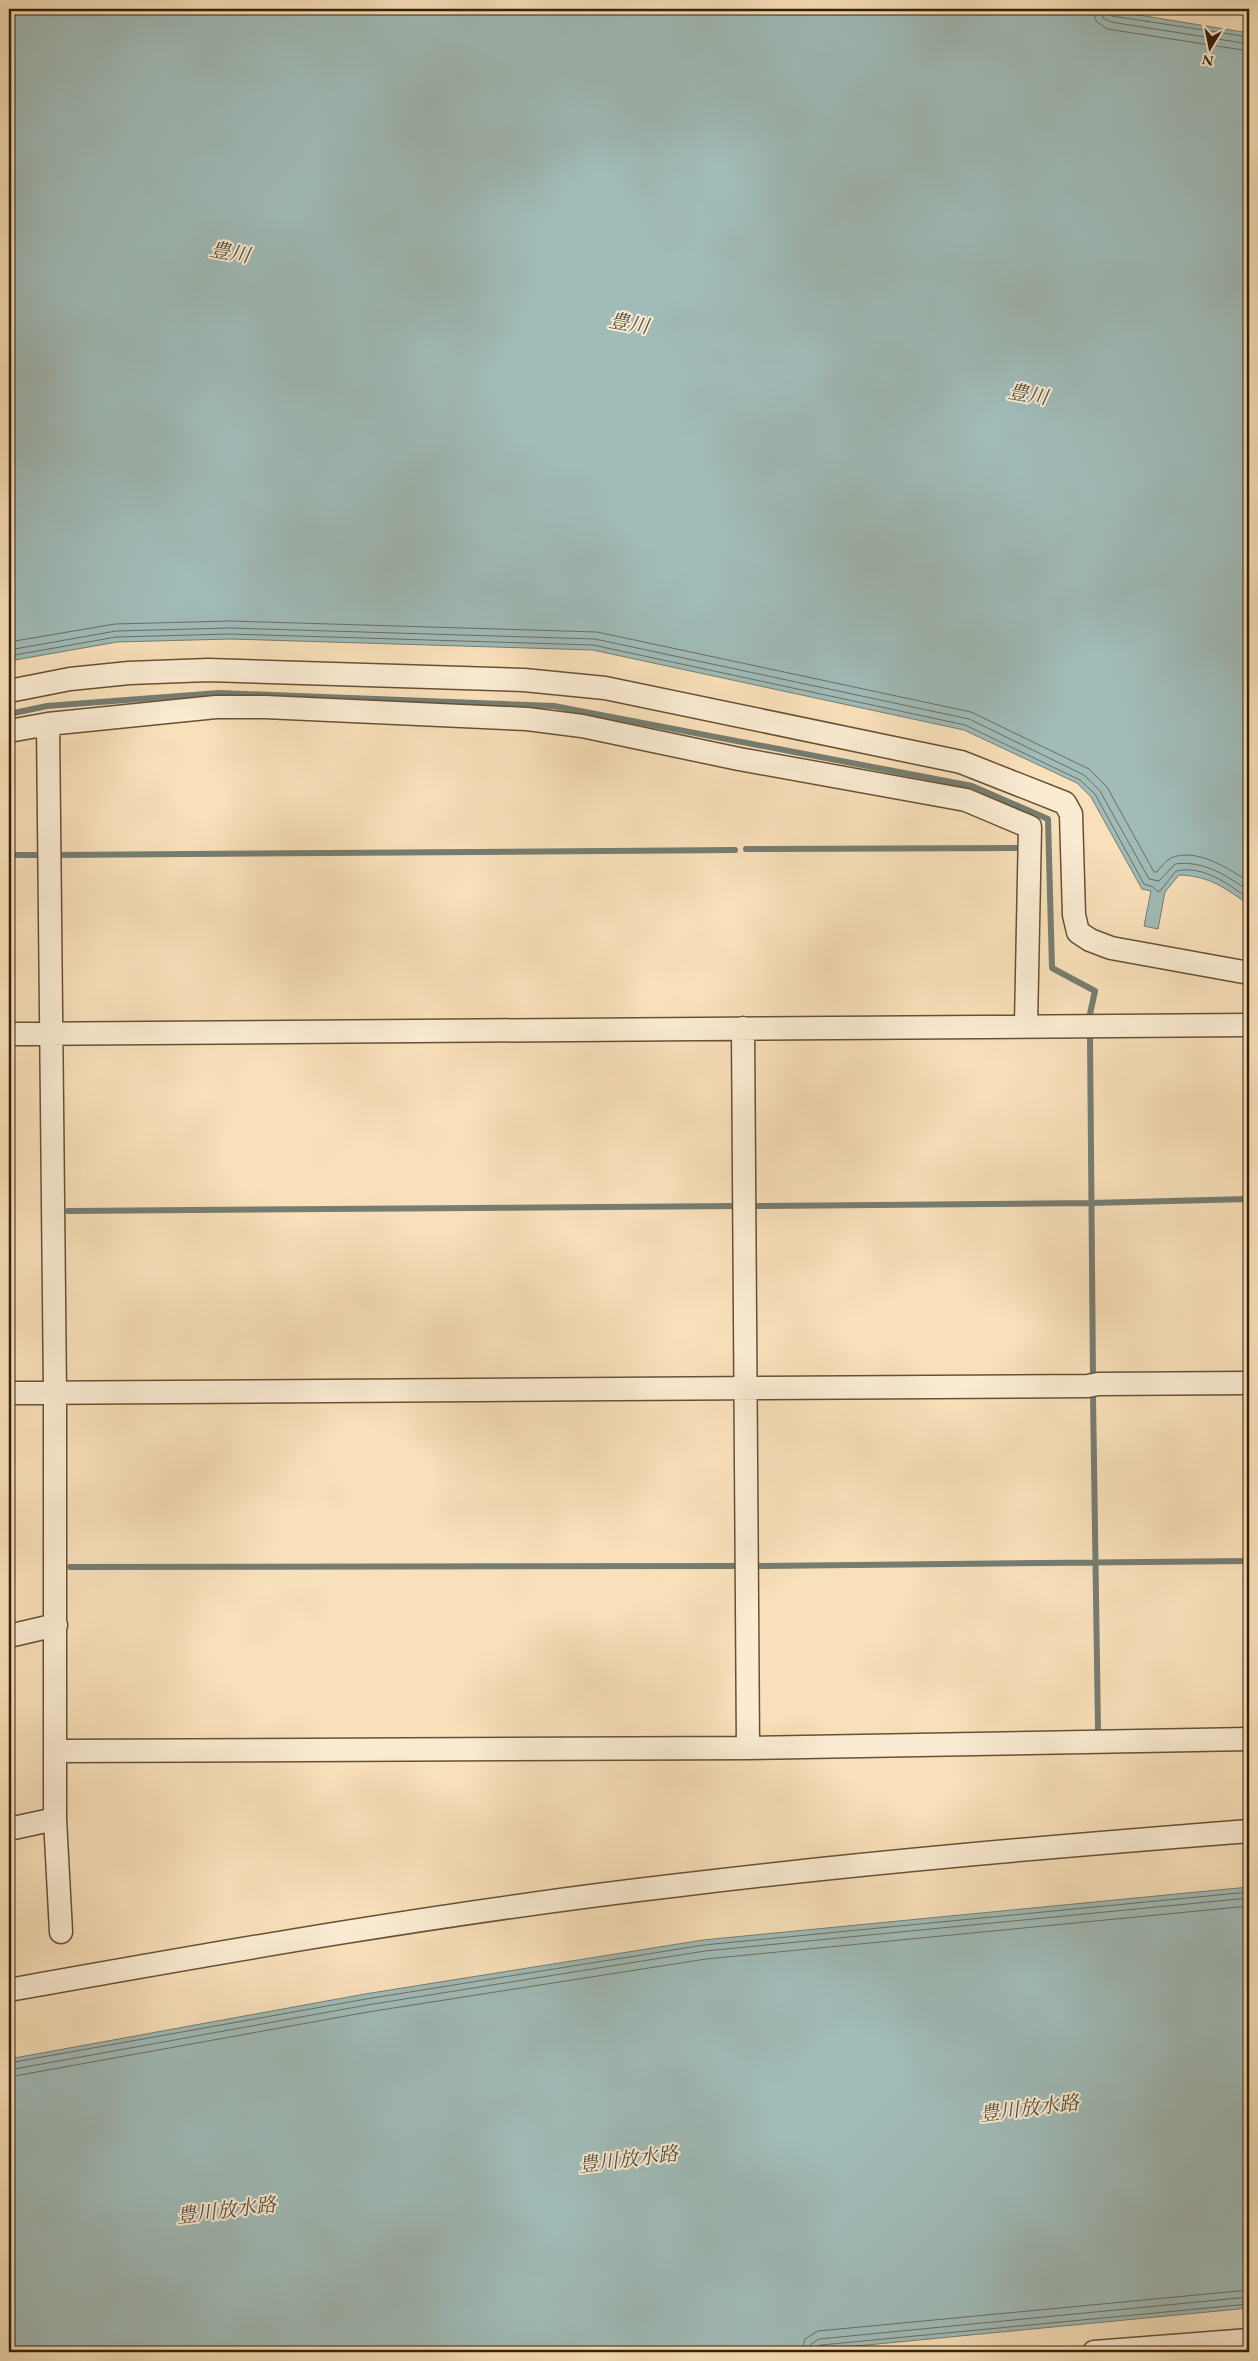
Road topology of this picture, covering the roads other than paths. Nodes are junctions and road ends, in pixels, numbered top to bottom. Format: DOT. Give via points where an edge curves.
graph roads {
  1 [pos="9,691"];
  2 [pos="48,724"];
  3 [pos="9,731"];
  4 [pos="1249,973"];
  5 [pos="1026,1025"];
  6 [pos="1249,1025"];
  7 [pos="743,1028"];
  8 [pos="9,1034"];
  9 [pos="50,1034"];
  10 [pos="1249,1383"];
  11 [pos="744,1388"];
  12 [pos="55,1392"];
  13 [pos="9,1393"];
  14 [pos="56,1625"];
  15 [pos="9,1636"];
  16 [pos="1249,1739"];
  17 [pos="748,1748"];
  18 [pos="56,1751"];
  19 [pos="55,1819"];
  20 [pos="9,1829"];
  21 [pos="1249,1831"];
  22 [pos="61,1932"];
  23 [pos="9,1990"];
  24 [pos="1249,2340"];
  25 [pos="1094,2352"];
  1 -- 4 [label="street" via="70,679 208,670 524,680 604,688 961,762 1065,803 1071,814 1074,915 1078,932 1111,948"];
  2 -- 3 [label="street"];
  2 -- 5 [label="street" via="265,706 527,719 582,726 739,759 966,800 1030,828"];
  2 -- 9 [label="street"];
  5 -- 6 [label="street"];
  5 -- 7 [label="street"];
  7 -- 9 [label="street"];
  7 -- 11 [label="street"];
  8 -- 9 [label="street"];
  9 -- 12 [label="street"];
  10 -- 11 [label="street"];
  11 -- 12 [label="street"];
  11 -- 17 [label="street"];
  12 -- 13 [label="street"];
  12 -- 14 [label="street"];
  14 -- 15 [label="street"];
  14 -- 18 [label="street"];
  16 -- 17 [label="street"];
  17 -- 18 [label="street"];
  18 -- 19 [label="street"];
  19 -- 20 [label="street"];
  19 -- 22 [label="street"];
  21 -- 23 [label="street" via="679,1885 310,1937"];
  24 -- 25 [label="street"];
}
